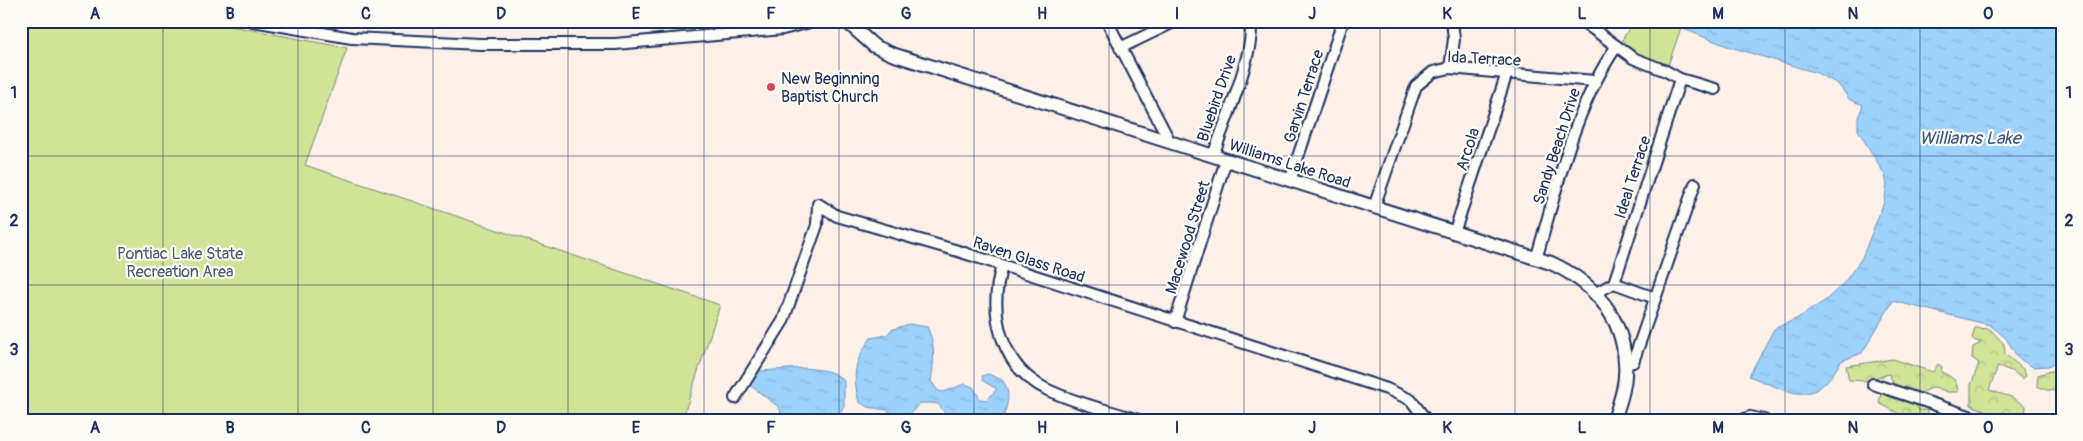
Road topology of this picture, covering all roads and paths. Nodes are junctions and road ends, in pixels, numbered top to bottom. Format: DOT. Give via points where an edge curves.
graph roads {
  1 [pos="253,21"];
  2 [pos="814,21"];
  3 [pos="846,21"];
  4 [pos="1107,21"];
  5 [pos="1176,21"];
  6 [pos="1250,21"];
  7 [pos="1343,21"];
  8 [pos="1452,21"];
  9 [pos="1582,21"];
  10 [pos="1616,47"];
  11 [pos="1120,48"];
  12 [pos="1450,68"];
  13 [pos="1508,74"];
  14 [pos="1680,79"];
  15 [pos="1594,81"];
  16 [pos="1715,89"];
  17 [pos="1170,142"];
  18 [pos="1213,156"];
  19 [pos="1226,160"];
  20 [pos="1290,181"];
  21 [pos="1695,184"];
  22 [pos="1374,207"];
  23 [pos="1454,233"];
  24 [pos="1536,259"];
  25 [pos="1002,266"];
  26 [pos="1614,283"];
  27 [pos="1596,293"];
  28 [pos="1655,298"];
  29 [pos="1175,322"];
  30 [pos="1626,364"];
  31 [pos="1873,384"];
  32 [pos="735,398"];
  33 [pos="1743,419"];
  34 [pos="1138,420"];
  35 [pos="1426,420"];
  36 [pos="1614,420"];
  37 [pos="1764,420"];
  38 [pos="1981,420"];
  1 -- 2 [label="street" via="352,38 559,44 624,43 783,29"];
  3 -- 17 [label="main road, Williams Lake Road" via="860,36 892,54"];
  4 -- 11 [label="street"];
  5 -- 11 [label="street"];
  6 -- 18 [label="street, Bluebird Drive" via="1252,32 1247,54"];
  7 -- 20 [label="street, Garvin Terrace"];
  8 -- 12 [label="street" via="1454,39"];
  9 -- 10 [label="street"];
  10 -- 14 [label="street"];
  10 -- 15 [label="street, Sandy Beach Drive"];
  11 -- 17 [label="street"];
  12 -- 13 [label="street, Ida Terrace"];
  12 -- 22 [label="street, Ida Terrace" via="1433,72 1416,86"];
  13 -- 15 [label="street, Ida Terrace"];
  13 -- 23 [label="street, Arcola"];
  14 -- 16 [label="street"];
  14 -- 26 [label="street, Ideal Terrace"];
  15 -- 24 [label="street, Sandy Beach Drive" via="1572,136"];
  17 -- 18 [label="main road, Williams Lake Road"];
  18 -- 19 [label="main road, Williams Lake Road"];
  19 -- 20 [label="main road, Williams Lake Road"];
  19 -- 29 [label="street, Macewood Street"];
  20 -- 22 [label="main road, Williams Lake Road"];
  21 -- 28 [label="street"];
  22 -- 23 [label="main road, Williams Lake Road"];
  23 -- 24 [label="main road, Williams Lake Road"];
  24 -- 27 [label="main road, Williams Lake Road" via="1571,272"];
  25 -- 29 [label="street, Raven Glass Road"];
  25 -- 32 [label="street, Raven Glass Road" via="837,216 818,204 817,226 783,321"];
  25 -- 34 [label="street" via="995,294 996,317 1004,345 1020,370 1045,389"];
  26 -- 27 [label="street"];
  26 -- 28 [label="street"];
  27 -- 30 [label="main road, Williams Lake Road" via="1612,314"];
  28 -- 30 [label="street" via="1634,362"];
  29 -- 35 [label="street, Raven Glass Road" via="1387,389 1411,400"];
  30 -- 36 [label="main road, Williams Lake Road"];
  31 -- 38 [label="street"];
  33 -- 37 [label="street"];
}
